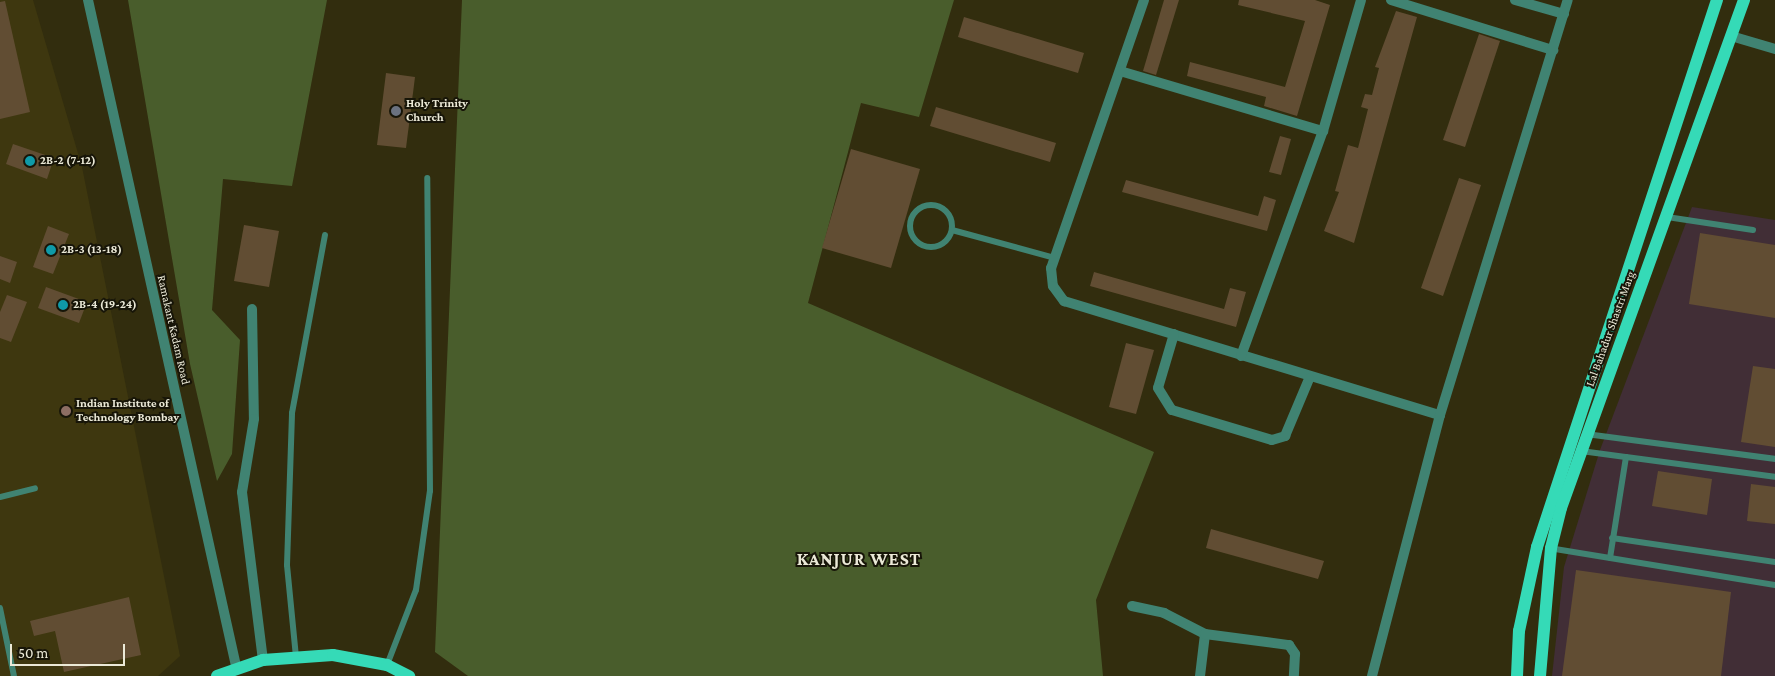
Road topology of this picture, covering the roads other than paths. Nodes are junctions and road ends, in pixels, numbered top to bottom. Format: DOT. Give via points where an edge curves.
graph roads {
  1 [pos="88,0"];
  2 [pos="1144,0"];
  3 [pos="1361,0"];
  4 [pos="1391,0"];
  5 [pos="1515,0"];
  6 [pos="1568,0"];
  7 [pos="1717,0"];
  8 [pos="1744,0"];
  9 [pos="1564,14"];
  10 [pos="1732,36"];
  11 [pos="1775,49"];
  12 [pos="1553,50"];
  13 [pos="1120,71"];
  14 [pos="1323,132"];
  15 [pos="427,178"];
  16 [pos="1667,217"];
  17 [pos="952,230"];
  18 [pos="1753,230"];
  19 [pos="325,235"];
  20 [pos="1055,258"];
  21 [pos="252,309"];
  22 [pos="1174,334"];
  23 [pos="1241,356"];
  24 [pos="1310,379"];
  25 [pos="1440,415"];
  26 [pos="1586,434"];
  27 [pos="1581,451"];
  28 [pos="1626,457"];
  29 [pos="1775,459"];
  30 [pos="1775,477"];
  31 [pos="35,488"];
  32 [pos="0,496"];
  33 [pos="1612,538"];
  34 [pos="1538,547"];
  35 [pos="1551,548"];
  36 [pos="1610,558"];
  37 [pos="1775,562"];
  38 [pos="1775,585"];
  39 [pos="1132,606"];
  40 [pos="0,608"];
  41 [pos="1205,634"];
  42 [pos="296,657"];
  43 [pos="263,660"];
  44 [pos="387,665"];
  45 [pos="236,666"];
  46 [pos="14,676"];
  47 [pos="217,676"];
  48 [pos="409,676"];
  49 [pos="1200,676"];
  50 [pos="1294,676"];
  51 [pos="1372,676"];
  52 [pos="1518,676"];
  53 [pos="1540,676"];
  1 -- 45 [label="street, Ramakant Kadam Road"];
  2 -- 13 [label="street"];
  3 -- 14 [label="street"];
  4 -- 12 [label="street"];
  5 -- 9 [label="street"];
  6 -- 9 [label="street"];
  7 -- 34 [label="main road, Lal Bahadur Shastri Marg"];
  8 -- 10 [label="main road, Lal Bahadur Shastri Marg"];
  9 -- 12 [label="street"];
  10 -- 11 [label="street"];
  10 -- 16 [label="main road, Lal Bahadur Shastri Marg"];
  12 -- 25 [label="street"];
  13 -- 14 [label="street"];
  13 -- 20 [label="street"];
  14 -- 23 [label="street"];
  15 -- 44 [label="lane" via="430,491 416,590"];
  16 -- 18 [label="lane"];
  16 -- 26 [label="main road, Lal Bahadur Shastri Marg"];
  17 -- 17 [label="lane" via="939,245 924,246 913,238 910,224 916,211 935,205 947,212"];
  17 -- 20 [label="lane"];
  19 -- 42 [label="lane" via="292,413 287,565"];
  20 -- 22 [label="street" via="1053,286 1064,301"];
  21 -- 43 [label="street" via="254,419 242,492"];
  22 -- 23 [label="street"];
  22 -- 24 [label="street" via="1158,388 1172,410 1272,440 1285,436"];
  23 -- 24 [label="street"];
  24 -- 25 [label="street"];
  25 -- 51 [label="street"];
  26 -- 27 [label="main road, Lal Bahadur Shastri Marg"];
  26 -- 29 [label="lane"];
  27 -- 28 [label="lane"];
  27 -- 35 [label="main road, Lal Bahadur Shastri Marg"];
  28 -- 30 [label="lane"];
  28 -- 33 [label="lane"];
  31 -- 32 [label="lane"];
  33 -- 36 [label="lane"];
  33 -- 37 [label="lane"];
  34 -- 35 [label="lane"];
  34 -- 52 [label="main road, Lal Bahadur Shastri Marg" via="1519,631"];
  35 -- 36 [label="lane"];
  35 -- 53 [label="main road, Lal Bahadur Shastri Marg"];
  36 -- 38 [label="lane"];
  39 -- 41 [label="street" via="1164,613"];
  40 -- 46 [label="lane"];
  41 -- 49 [label="street"];
  41 -- 50 [label="street" via="1289,645 1295,654"];
  42 -- 43 [label="main road"];
  42 -- 44 [label="main road" via="333,655"];
  43 -- 45 [label="main road"];
  44 -- 48 [label="main road"];
  45 -- 47 [label="main road"];
}
